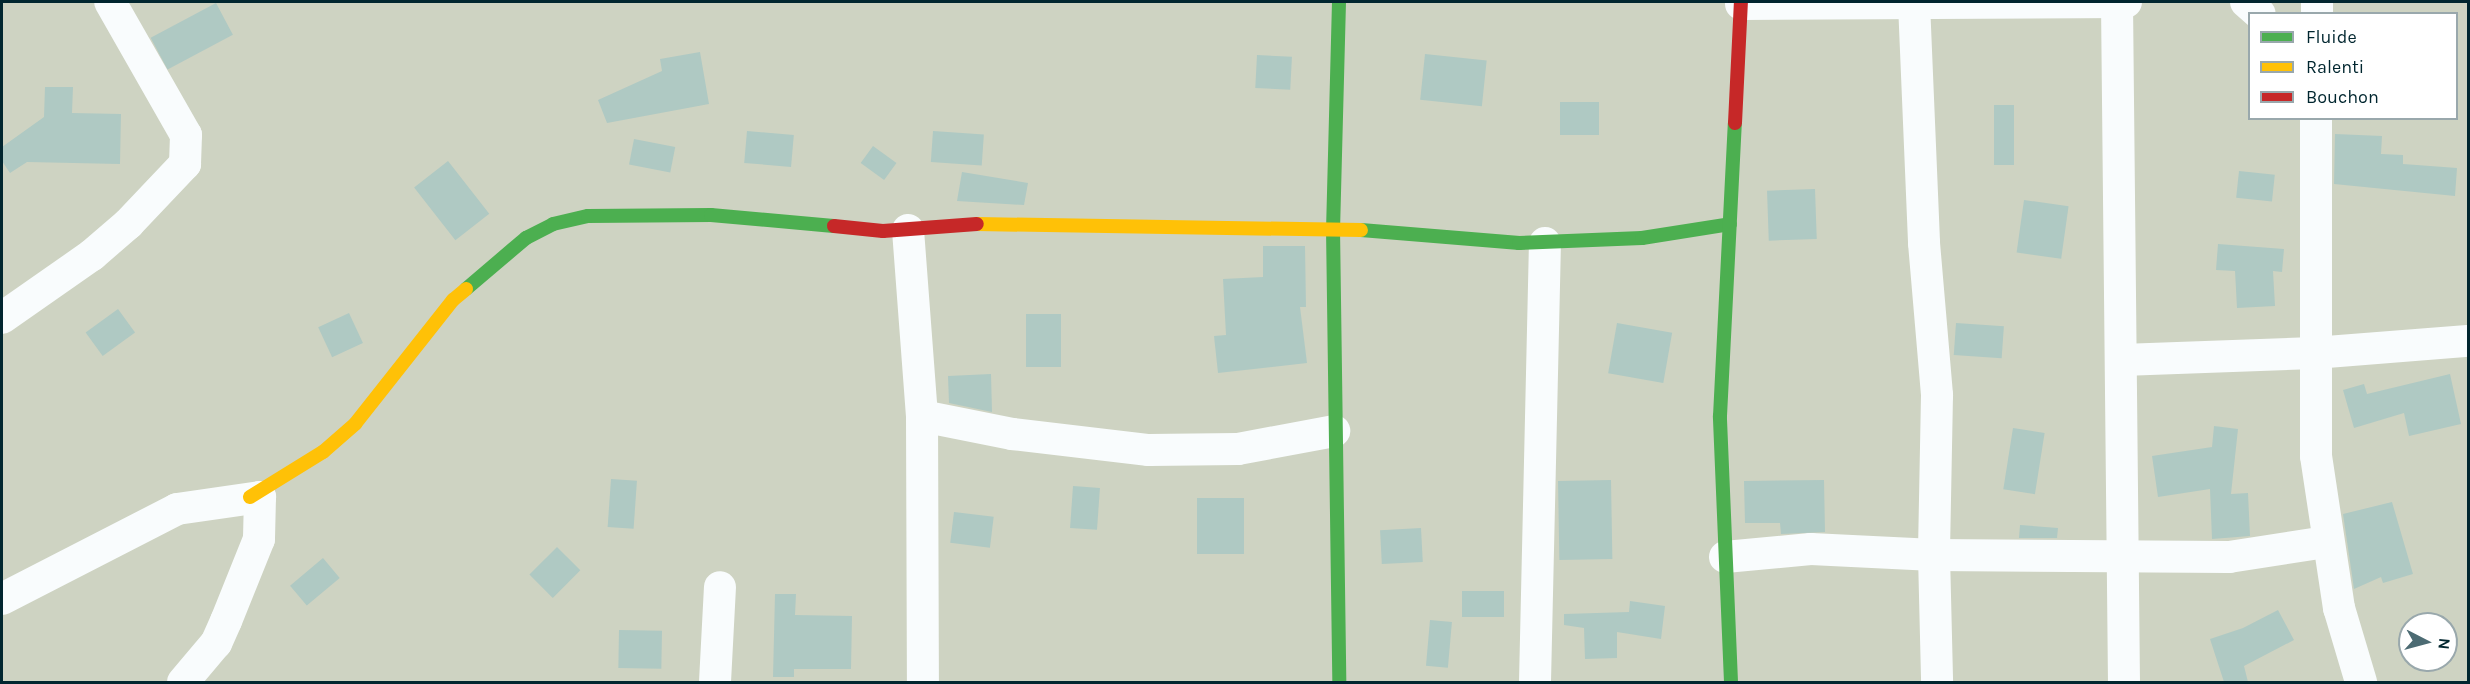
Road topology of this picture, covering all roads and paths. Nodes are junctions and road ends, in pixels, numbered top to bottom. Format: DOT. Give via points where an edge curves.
graph roads {
  1 [pos="110,2"];
  2 [pos="1339,2"];
  3 [pos="2121,2"];
  4 [pos="2246,2"];
  5 [pos="1741,3"];
  6 [pos="1914,3"];
  7 [pos="2258,12"];
  8 [pos="2316,120"];
  9 [pos="1730,224"];
  10 [pos="1333,228"];
  11 [pos="908,230"];
  12 [pos="1545,243"];
  13 [pos="2,318"];
  14 [pos="2469,341"];
  15 [pos="2314,353"];
  16 [pos="2122,360"];
  17 [pos="922,416"];
  18 [pos="1334,431"];
  19 [pos="250,497"];
  20 [pos="2326,542"];
  21 [pos="1934,555"];
  22 [pos="2122,556"];
  23 [pos="1725,557"];
  24 [pos="720,587"];
  25 [pos="2,598"];
  26 [pos="183,682"];
  27 [pos="715,682"];
  28 [pos="923,682"];
  29 [pos="1339,682"];
  30 [pos="1535,682"];
  31 [pos="1731,682"];
  32 [pos="1937,682"];
  33 [pos="2124,682"];
  34 [pos="2361,682"];
  1 -- 13 [label="street" via="186,135 185,164 110,240"];
  2 -- 10 [label="street"];
  3 -- 6 [label="street"];
  3 -- 16 [label="street"];
  4 -- 7 [label="street"];
  5 -- 6 [label="street"];
  5 -- 9 [label="street"];
  6 -- 21 [label="street" via="1924,243 1938,407"];
  8 -- 15 [label="street"];
  9 -- 12 [label="street" via="1642,238"];
  9 -- 23 [label="street" via="1720,405"];
  10 -- 11 [label="street" via="995,223"];
  10 -- 12 [label="street"];
  10 -- 18 [label="street"];
  11 -- 17 [label="street"];
  11 -- 19 [label="street" via="711,214 588,216 553,224 526,238 453,300 355,424 323,452"];
  12 -- 30 [label="street"];
  14 -- 15 [label="street"];
  15 -- 16 [label="street"];
  15 -- 20 [label="street" via="2316,456"];
  16 -- 22 [label="street"];
  17 -- 18 [label="street" via="1012,434 1149,450 1238,449"];
  17 -- 28 [label="street"];
  18 -- 29 [label="street"];
  19 -- 25 [label="street" via="177,509"];
  19 -- 26 [label="street" via="260,497 259,538 216,643"];
  20 -- 22 [label="street" via="2229,556"];
  20 -- 34 [label="street" via="2339,608"];
  21 -- 22 [label="street"];
  21 -- 23 [label="street" via="1811,549"];
  21 -- 32 [label="street"];
  22 -- 33 [label="street"];
  23 -- 31 [label="street"];
  24 -- 27 [label="street"];
}
